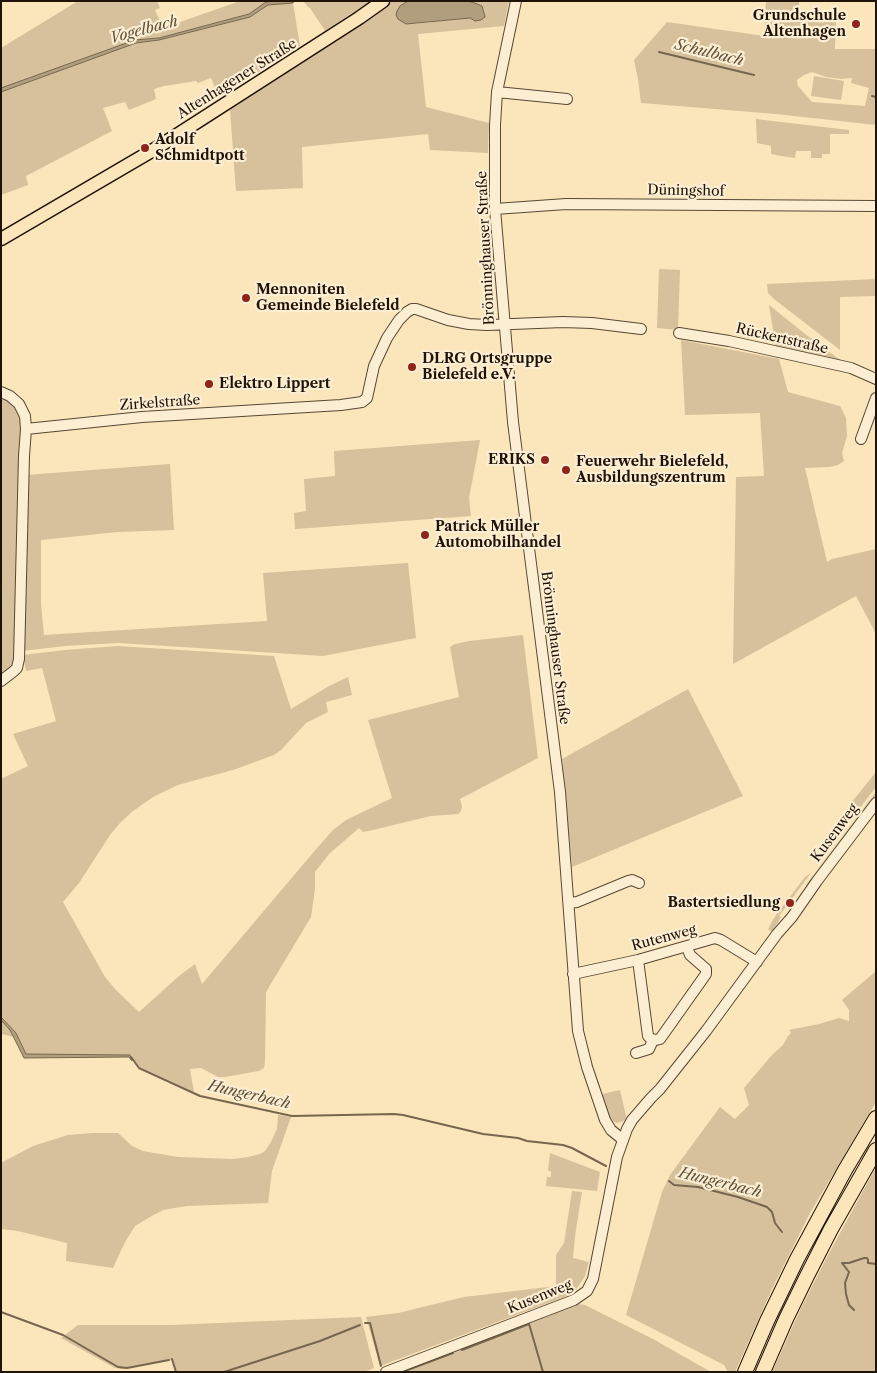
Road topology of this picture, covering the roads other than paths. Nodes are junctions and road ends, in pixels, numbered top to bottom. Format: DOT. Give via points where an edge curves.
graph roads {
  1 [pos="383,1"];
  2 [pos="516,1"];
  3 [pos="496,92"];
  4 [pos="567,99"];
  5 [pos="876,206"];
  6 [pos="495,209"];
  7 [pos="1,239"];
  8 [pos="504,324"];
  9 [pos="641,329"];
  10 [pos="680,333"];
  11 [pos="876,379"];
  12 [pos="1,392"];
  13 [pos="876,398"];
  14 [pos="26,429"];
  15 [pos="861,439"];
  16 [pos="1,681"];
  17 [pos="876,803"];
  18 [pos="639,883"];
  19 [pos="569,903"];
  20 [pos="687,947"];
  21 [pos="638,960"];
  22 [pos="757,962"];
  23 [pos="573,974"];
  24 [pos="653,1040"];
  25 [pos="636,1053"];
  26 [pos="876,1118"];
  27 [pos="622,1139"];
  28 [pos="876,1150"];
  29 [pos="746,1371"];
  30 [pos="386,1372"];
  31 [pos="763,1372"];
  1 -- 7 [label="main road, Altenhagener Straße" via="155,149"];
  2 -- 3 [label="street, Brönninghauser Straße"];
  3 -- 4 [label="street"];
  3 -- 6 [label="street, Brönninghauser Straße"];
  5 -- 6 [label="street, Düningshof" via="566,204"];
  6 -- 8 [label="street, Brönninghauser Straße"];
  8 -- 9 [label="street" via="592,323"];
  8 -- 14 [label="street, Zirkelstraße" via="464,323 412,309 395,326 370,378 367,398 357,404 142,417"];
  8 -- 19 [label="street, Brönninghauser Straße" via="514,433 560,792"];
  10 -- 11 [label="street, Rückertstraße" via="851,368"];
  12 -- 14 [label="street" via="20,404"];
  13 -- 15 [label="street"];
  14 -- 16 [label="street" via="20,659 17,668"];
  17 -- 22 [label="street, Kusenweg"];
  18 -- 19 [label="street" via="628,881"];
  19 -- 23 [label="street, Brönninghauser Straße"];
  20 -- 21 [label="street, Rutenweg"];
  20 -- 22 [label="street, Rutenweg" via="718,938"];
  20 -- 24 [label="street" via="690,955 706,969 706,974 660,1039"];
  21 -- 23 [label="street, Rutenweg"];
  21 -- 24 [label="street" via="648,1036"];
  22 -- 27 [label="street, Kusenweg" via="652,1104"];
  23 -- 27 [label="street, Brönninghauser Straße" via="578,1031 587,1068 605,1120"];
  24 -- 25 [label="street" via="648,1049"];
  26 -- 29 [label="highway" via="801,1252"];
  27 -- 30 [label="street, Kusenweg" via="593,1279 583,1295"];
  28 -- 31 [label="highway" via="811,1268"];
}
